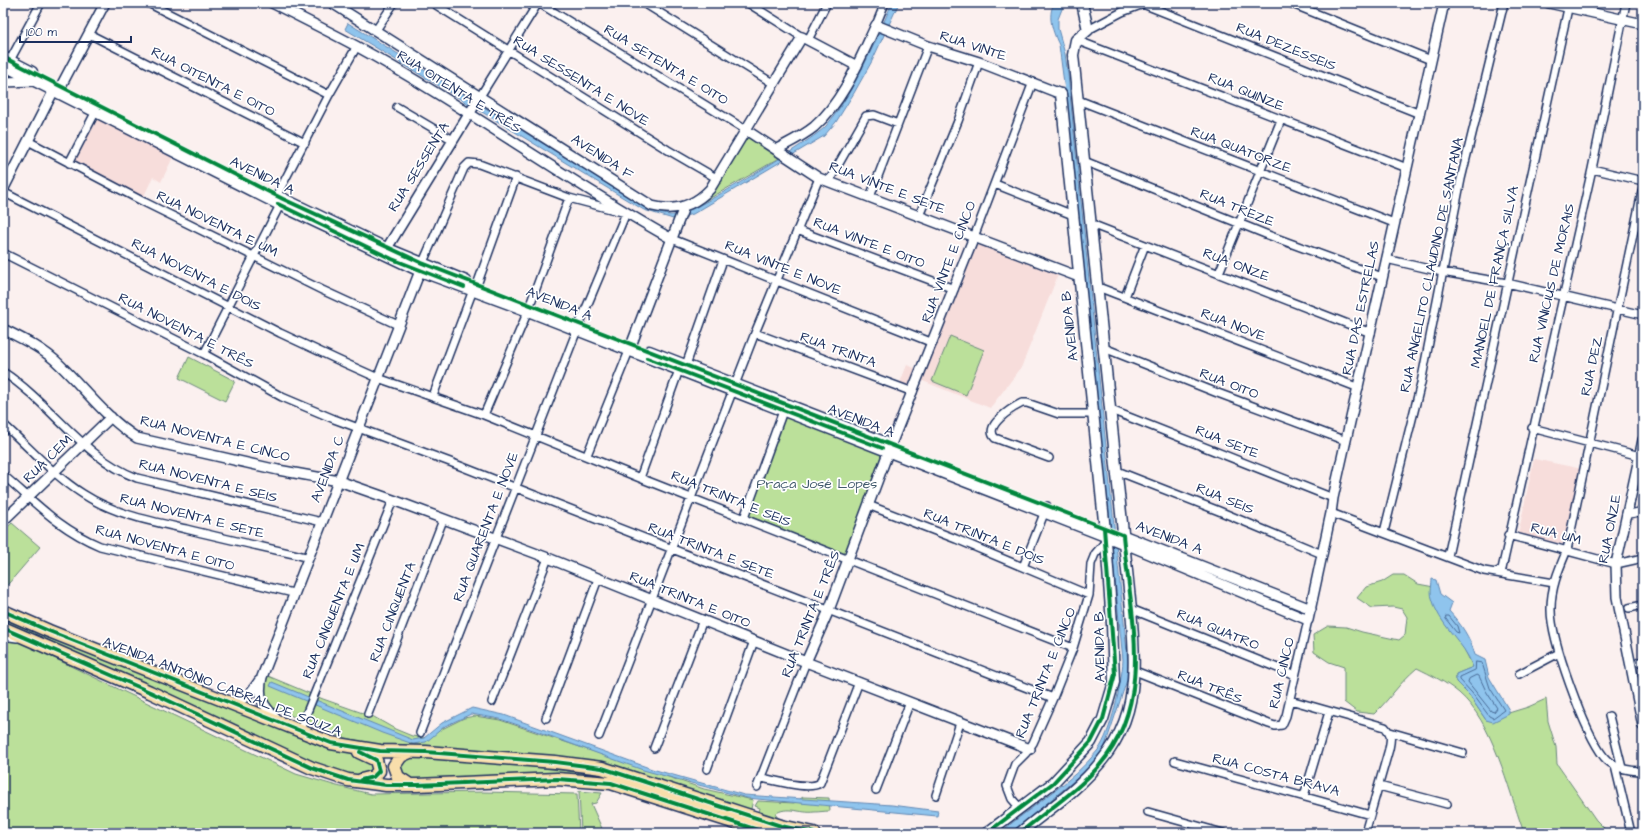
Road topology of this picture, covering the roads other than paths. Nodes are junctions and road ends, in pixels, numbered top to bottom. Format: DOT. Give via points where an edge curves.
graph roads {
  1 [pos="41,3"];
  2 [pos="105,3"];
  3 [pos="148,3"];
  4 [pos="272,3"];
  5 [pos="332,3"];
  6 [pos="394,3"];
  7 [pos="433,3"];
  8 [pos="538,3"];
  9 [pos="644,3"];
  10 [pos="748,3"];
  11 [pos="827,3"];
  12 [pos="885,3"];
  13 [pos="1082,3"];
  14 [pos="1290,3"];
  15 [pos="1444,3"];
  16 [pos="1504,3"];
  17 [pos="1549,3"];
  18 [pos="1626,3"];
  19 [pos="1145,4"];
  20 [pos="1569,5"];
  21 [pos="1622,19"];
  22 [pos="1643,24"];
  23 [pos="876,26"];
  24 [pos="376,30"];
  25 [pos="1088,30"];
  26 [pos="88,34"];
  27 [pos="805,38"];
  28 [pos="1076,40"];
  29 [pos="357,46"];
  30 [pos="928,46"];
  31 [pos="508,51"];
  32 [pos="1431,60"];
  33 [pos="6,62"];
  34 [pos="979,62"];
  35 [pos="857,66"];
  36 [pos="37,81"];
  37 [pos="3,82"];
  38 [pos="1032,82"];
  39 [pos="774,84"];
  40 [pos="57,88"];
  41 [pos="1062,94"];
  42 [pos="329,95"];
  43 [pos="480,97"];
  44 [pos="1078,100"];
  45 [pos="397,107"];
  46 [pos="96,111"];
  47 [pos="470,112"];
  48 [pos="1420,114"];
  49 [pos="1281,120"];
  50 [pos="898,124"];
  51 [pos="746,130"];
  52 [pos="453,140"];
  53 [pos="28,141"];
  54 [pos="305,143"];
  55 [pos="778,150"];
  56 [pos="1084,161"];
  57 [pos="69,163"];
  58 [pos="1407,168"];
  59 [pos="1592,169"];
  60 [pos="1261,171"];
  61 [pos="516,177"];
  62 [pos="819,178"];
  63 [pos="718,179"];
  64 [pos="829,181"];
  65 [pos="1643,181"];
  66 [pos="995,184"];
  67 [pos="1643,187"];
  68 [pos="3,191"];
  69 [pos="870,197"];
  70 [pos="569,198"];
  71 [pos="278,200"];
  72 [pos="683,209"];
  73 [pos="626,213"];
  74 [pos="1073,215"];
  75 [pos="918,216"];
  76 [pos="1240,223"];
  77 [pos="1394,223"];
  78 [pos="1091,224"];
  79 [pos="797,230"];
  80 [pos="974,237"];
  81 [pos="672,239"];
  82 [pos="1145,245"];
  83 [pos="385,251"];
  84 [pos="3,253"];
  85 [pos="254,256"];
  86 [pos="1386,259"];
  87 [pos="723,260"];
  88 [pos="421,267"];
  89 [pos="1442,272"];
  90 [pos="1219,274"];
  91 [pos="1079,277"];
  92 [pos="1382,277"];
  93 [pos="776,281"];
  94 [pos="1507,284"];
  95 [pos="475,287"];
  96 [pos="1098,287"];
  97 [pos="954,289"];
  98 [pos="1125,297"];
  99 [pos="1562,297"];
  100 [pos="229,306"];
  101 [pos="529,308"];
  102 [pos="1617,310"];
  103 [pos="1643,315"];
  104 [pos="398,325"];
  105 [pos="578,328"];
  106 [pos="3,329"];
  107 [pos="754,333"];
  108 [pos="1371,333"];
  109 [pos="933,343"];
  110 [pos="631,348"];
  111 [pos="1104,348"];
  112 [pos="204,354"];
  113 [pos="682,368"];
  114 [pos="3,372"];
  115 [pos="378,378"];
  116 [pos="734,388"];
  117 [pos="1359,388"];
  118 [pos="913,392"];
  119 [pos="432,396"];
  120 [pos="1111,410"];
  121 [pos="783,411"];
  122 [pos="1092,414"];
  123 [pos="484,415"];
  124 [pos="111,417"];
  125 [pos="3,424"];
  126 [pos="359,428"];
  127 [pos="1532,428"];
  128 [pos="535,435"];
  129 [pos="1643,440"];
  130 [pos="1346,441"];
  131 [pos="1589,443"];
  132 [pos="84,444"];
  133 [pos="890,448"];
  134 [pos="587,455"];
  135 [pos="1641,455"];
  136 [pos="1049,458"];
  137 [pos="1117,471"];
  138 [pos="55,472"];
  139 [pos="3,475"];
  140 [pos="640,478"];
  141 [pos="339,481"];
  142 [pos="517,488"];
  143 [pos="691,497"];
  144 [pos="28,498"];
  145 [pos="1333,498"];
  146 [pos="393,500"];
  147 [pos="868,505"];
  148 [pos="1046,509"];
  149 [pos="1643,511"];
  150 [pos="1332,513"];
  151 [pos="1626,515"];
  152 [pos="744,518"];
  153 [pos="443,520"];
  154 [pos="3,521"];
  155 [pos="322,522"];
  156 [pos="1384,532"];
  157 [pos="1105,534"];
  158 [pos="1508,535"];
  159 [pos="1122,538"];
  160 [pos="496,539"];
  161 [pos="671,550"];
  162 [pos="1567,550"];
  163 [pos="1322,554"];
  164 [pos="1448,556"];
  165 [pos="307,557"];
  166 [pos="548,558"];
  167 [pos="1643,558"];
  168 [pos="848,559"];
  169 [pos="1616,564"];
  170 [pos="1022,567"];
  171 [pos="1499,571"];
  172 [pos="598,579"];
  173 [pos="1554,583"];
  174 [pos="293,593"];
  175 [pos="1089,595"];
  176 [pos="651,601"];
  177 [pos="1643,605"];
  178 [pos="1629,608"];
  179 [pos="1311,609"];
  180 [pos="829,610"];
  181 [pos="1131,610"];
  182 [pos="3,611"];
  183 [pos="703,620"];
  184 [pos="1308,620"];
  185 [pos="3,628"];
  186 [pos="3,636"];
  187 [pos="27,639"];
  188 [pos="754,641"];
  189 [pos="1073,648"];
  190 [pos="1559,653"];
  191 [pos="806,662"];
  192 [pos="1135,671"];
  193 [pos="1520,674"];
  194 [pos="1295,675"];
  195 [pos="262,677"];
  196 [pos="859,682"];
  197 [pos="1053,698"];
  198 [pos="1290,700"];
  199 [pos="492,702"];
  200 [pos="910,702"];
  201 [pos="232,703"];
  202 [pos="1329,712"];
  203 [pos="368,714"];
  204 [pos="1609,716"];
  205 [pos="546,718"];
  206 [pos="280,723"];
  207 [pos="960,723"];
  208 [pos="1275,726"];
  209 [pos="1643,726"];
  210 [pos="299,732"];
  211 [pos="420,732"];
  212 [pos="1390,732"];
  213 [pos="600,736"];
  214 [pos="345,747"];
  215 [pos="654,748"];
  216 [pos="1030,749"];
  217 [pos="410,752"];
  218 [pos="1463,753"];
  219 [pos="1175,761"];
  220 [pos="1619,767"];
  221 [pos="707,769"];
  222 [pos="1643,771"];
  223 [pos="761,778"];
  224 [pos="358,781"];
  225 [pos="410,785"];
  226 [pos="1379,786"];
  227 [pos="757,787"];
  228 [pos="876,790"];
  229 [pos="936,795"];
  230 [pos="1304,796"];
  231 [pos="1447,804"];
  232 [pos="1020,808"];
  233 [pos="1148,812"];
  234 [pos="1370,815"];
  235 [pos="750,830"];
  236 [pos="768,833"];
  237 [pos="814,833"];
  238 [pos="987,833"];
  239 [pos="1020,833"];
  240 [pos="1223,833"];
  241 [pos="1365,833"];
  242 [pos="1631,833"];
  1 -- 33 [label="street"];
  2 -- 26 [label="street"];
  3 -- 42 [label="street"];
  4 -- 29 [label="street, RUA OITENTA E TRÊS"];
  5 -- 24 [label="street, AVENIDA F"];
  6 -- 24 [label="street"];
  7 -- 31 [label="street, RUA SESSENTA E NOVE"];
  8 -- 31 [label="street"];
  8 -- 51 [label="street, RUA SETENTA E OITO"];
  9 -- 39 [label="street"];
  10 -- 27 [label="street"];
  11 -- 27 [label="street, AVENIDA F"];
  12 -- 23 [label="street"];
  13 -- 25 [label="main road"];
  14 -- 32 [label="street"];
  15 -- 32 [label="street, RUA DAS ESTRELAS"];
  16 -- 89 [label="street, RUA ANGELITO CLAUDINO DE SANTANA"];
  17 -- 20 [label="street"];
  18 -- 21 [label="street, RUA VINICIUS DE MORAIS"];
  19 -- 25 [label="street" via="1122,12"];
  19 -- 48 [label="street, RUA DEZESSEIS"];
  20 -- 21 [label="street"];
  20 -- 94 [label="street, MANOEL DE FRANÇA SILVA"];
  21 -- 22 [label="street"];
  21 -- 59 [label="street, RUA VINICIUS DE MORAIS"];
  23 -- 30 [label="street, RUA VINTE"];
  23 -- 35 [label="street"];
  24 -- 43 [label="street, AVENIDA F"];
  25 -- 28 [label="main road"];
  26 -- 40 [label="street"];
  26 -- 54 [label="street, RUA OITENTA E OITO"];
  27 -- 35 [label="street"];
  27 -- 39 [label="street, AVENIDA F"];
  28 -- 44 [label="main road" via="1073,55"];
  28 -- 49 [label="street, RUA QUINZE"];
  29 -- 42 [label="street"];
  29 -- 47 [label="street, RUA OITENTA E TRÊS"];
  30 -- 34 [label="street, RUA VINTE"];
  30 -- 50 [label="street"];
  31 -- 43 [label="street"];
  31 -- 63 [label="street, RUA SESSENTA E NOVE"];
  32 -- 48 [label="street, RUA DAS ESTRELAS"];
  33 -- 36 [label="main road, AVENIDA A"];
  33 -- 40 [label="main road, AVENIDA A"];
  34 -- 38 [label="street, RUA VINTE"];
  34 -- 75 [label="street" via="958,121"];
  35 -- 55 [label="street" via="820,122"];
  36 -- 37 [label="street"];
  36 -- 40 [label="main road, AVENIDA A"];
  38 -- 41 [label="street, RUA VINTE"];
  38 -- 66 [label="street, RUA VINTE E CINCO"];
  39 -- 51 [label="street, AVENIDA F"];
  40 -- 46 [label="main road, AVENIDA A"];
  40 -- 53 [label="street"];
  40 -- 71 [label="main road, AVENIDA A"];
  41 -- 44 [label="main road"];
  41 -- 74 [label="main road, AVENIDA B"];
  42 -- 54 [label="street"];
  43 -- 47 [label="street, RUA SESSENTA"];
  43 -- 72 [label="street, AVENIDA F" via="652,206"];
  44 -- 56 [label="main road"];
  44 -- 60 [label="street, RUA QUATORZE"];
  45 -- 52 [label="street"];
  46 -- 57 [label="street"];
  46 -- 71 [label="main road, AVENIDA A"];
  47 -- 52 [label="street, RUA SESSENTA"];
  47 -- 73 [label="street, RUA OITENTA E TRÊS"];
  48 -- 58 [label="street, RUA DAS ESTRELAS"];
  49 -- 58 [label="street, RUA QUINZE"];
  49 -- 60 [label="street"];
  50 -- 64 [label="street" via="874,114 866,116"];
  50 -- 69 [label="street"];
  51 -- 55 [label="street, RUA SETENTA E OITO"];
  51 -- 63 [label="street, AVENIDA F"];
  52 -- 83 [label="street, RUA SESSENTA"];
  53 -- 57 [label="street, RUA NOVENTA E UM"];
  53 -- 68 [label="street"];
  54 -- 71 [label="street"];
  55 -- 62 [label="street, RUA VINTE E SETE"];
  56 -- 76 [label="street, RUA TREZE"];
  56 -- 78 [label="main road"];
  57 -- 85 [label="street, RUA NOVENTA E UM"];
  58 -- 77 [label="street, RUA DAS ESTRELAS"];
  59 -- 65 [label="street"];
  59 -- 99 [label="street, RUA VINICIUS DE MORAIS"];
  60 -- 76 [label="street"];
  60 -- 77 [label="street, RUA QUATORZE"];
  61 -- 70 [label="street"];
  61 -- 88 [label="street" via="472,162 467,164"];
  61 -- 95 [label="street"];
  62 -- 64 [label="street, RUA VINTE E SETE"];
  62 -- 79 [label="street"];
  63 -- 72 [label="street, AVENIDA F" via="704,195"];
  64 -- 69 [label="street, RUA VINTE E SETE"];
  66 -- 74 [label="street"];
  66 -- 80 [label="street, RUA VINTE E CINCO"];
  67 -- 102 [label="street, RUA DEZ"];
  68 -- 100 [label="street, RUA NOVENTA E DOIS"];
  69 -- 75 [label="street, RUA VINTE E SETE"];
  70 -- 73 [label="street"];
  70 -- 101 [label="street"];
  71 -- 83 [label="main road, AVENIDA A"];
  71 -- 85 [label="street"];
  72 -- 81 [label="street"];
  73 -- 81 [label="street, RUA VINTE E NOVE"];
  73 -- 105 [label="street, RUA QUARENTA E NOVE"];
  74 -- 91 [label="main road, AVENIDA B"];
  75 -- 80 [label="street, RUA VINTE E SETE"];
  76 -- 90 [label="street"];
  76 -- 92 [label="street, RUA TREZE"];
  77 -- 86 [label="street, RUA DAS ESTRELAS"];
  78 -- 82 [label="street, RUA ONZE"];
  78 -- 96 [label="main road"];
  79 -- 93 [label="street"];
  79 -- 97 [label="street, RUA VINTE E OITO"];
  80 -- 91 [label="street, RUA VINTE E SETE"];
  80 -- 97 [label="street, RUA VINTE E CINCO"];
  81 -- 87 [label="street, RUA VINTE E NOVE"];
  81 -- 110 [label="street"];
  82 -- 90 [label="street, RUA ONZE"];
  82 -- 98 [label="street"];
  83 -- 88 [label="main road, AVENIDA A"];
  84 -- 112 [label="street, RUA NOVENTA E TRÊS"];
  85 -- 100 [label="street"];
  85 -- 104 [label="street, RUA NOVENTA E UM"];
  86 -- 89 [label="street"];
  86 -- 92 [label="street, RUA DAS ESTRELAS"];
  87 -- 93 [label="street, RUA VINTE E NOVE"];
  87 -- 113 [label="street"];
  88 -- 95 [label="main road, AVENIDA A"];
  88 -- 104 [label="street, AVENIDA C"];
  89 -- 94 [label="street"];
  89 -- 156 [label="street, RUA ANGELITO CLAUDINO DE SANTANA" via="1421,384"];
  90 -- 108 [label="street, RUA ONZE"];
  91 -- 122 [label="main road, AVENIDA B"];
  92 -- 108 [label="street, RUA DAS ESTRELAS"];
  93 -- 107 [label="street"];
  93 -- 109 [label="street, RUA VINTE E NOVE"];
  94 -- 99 [label="street"];
  94 -- 164 [label="street, MANOEL DE FRANÇA SILVA"];
  95 -- 101 [label="main road, AVENIDA A"];
  95 -- 119 [label="street"];
  96 -- 98 [label="street, RUA NOVE"];
  96 -- 111 [label="main road"];
  97 -- 109 [label="street, RUA VINTE E CINCO"];
  98 -- 117 [label="street, RUA NOVE"];
  99 -- 102 [label="street"];
  99 -- 127 [label="street, RUA VINICIUS DE MORAIS"];
  100 -- 112 [label="street"];
  100 -- 115 [label="street, RUA NOVENTA E DOIS" via="280,333"];
  101 -- 105 [label="main road, AVENIDA A"];
  101 -- 123 [label="street"];
  102 -- 103 [label="street"];
  102 -- 131 [label="street, RUA DEZ"];
  104 -- 115 [label="street, AVENIDA C"];
  105 -- 110 [label="main road, AVENIDA A"];
  105 -- 128 [label="street, RUA QUARENTA E NOVE"];
  106 -- 124 [label="street, RUA NOVENTA E CINCO" via="42,351 59,364"];
  107 -- 116 [label="street"];
  107 -- 118 [label="street, RUA TRINTA"];
  108 -- 117 [label="street, RUA DAS ESTRELAS"];
  109 -- 118 [label="street, RUA VINTE E CINCO"];
  110 -- 113 [label="main road, AVENIDA A"];
  110 -- 134 [label="street"];
  111 -- 120 [label="main road"];
  111 -- 130 [label="street, RUA OITO"];
  112 -- 126 [label="street, RUA NOVENTA E TRÊS" via="282,397"];
  113 -- 116 [label="main road, AVENIDA A"];
  113 -- 140 [label="street"];
  114 -- 132 [label="street, RUA NOVENTA E SEIS" via="33,394"];
  115 -- 119 [label="street, RUA TRINTA E SEIS"];
  115 -- 126 [label="street, AVENIDA C"];
  116 -- 121 [label="main road, AVENIDA A"];
  116 -- 133 [label="main road, AVENIDA A"];
  116 -- 143 [label="street"];
  117 -- 130 [label="street, RUA DAS ESTRELAS"];
  118 -- 133 [label="street, RUA VINTE E CINCO"];
  119 -- 123 [label="street, RUA TRINTA E SEIS"];
  120 -- 137 [label="main road"];
  120 -- 145 [label="street, RUA SETE"];
  121 -- 133 [label="main road, AVENIDA A"];
  121 -- 152 [label="street"];
  122 -- 136 [label="street" via="1059,414 1027,403 1018,405 996,422 992,430 995,438"];
  122 -- 157 [label="main road, AVENIDA B"];
  123 -- 128 [label="street, RUA TRINTA E SEIS"];
  124 -- 132 [label="street, RUA CEM"];
  124 -- 141 [label="street, RUA NOVENTA E CINCO" via="137,438"];
  125 -- 138 [label="street, RUA NOVENTA E SETE"];
  126 -- 141 [label="street, AVENIDA C"];
  126 -- 142 [label="street, RUA TRINTA E SETE"];
  127 -- 131 [label="street"];
  127 -- 158 [label="street, RUA VINICIUS DE MORAIS"];
  128 -- 134 [label="street, RUA TRINTA E SEIS"];
  128 -- 142 [label="street, RUA QUARENTA E NOVE"];
  129 -- 135 [label="street, RUA ONZE"];
  130 -- 145 [label="street, RUA DAS ESTRELAS"];
  131 -- 135 [label="street"];
  131 -- 162 [label="street, RUA DEZ"];
  132 -- 138 [label="street, RUA CEM"];
  132 -- 155 [label="street, RUA NOVENTA E SEIS" via="109,465 138,478"];
  133 -- 147 [label="street, RUA TRINTA E TRÊS"];
  133 -- 148 [label="main road, AVENIDA A"];
  134 -- 140 [label="street, RUA TRINTA E SEIS"];
  135 -- 151 [label="street, RUA ONZE"];
  137 -- 159 [label="main road"];
  137 -- 163 [label="street, RUA SEIS"];
  138 -- 144 [label="street, RUA CEM"];
  138 -- 165 [label="street, RUA NOVENTA E SETE" via="82,493 104,506 123,513"];
  139 -- 144 [label="street, RUA NOVENTA E OITO"];
  140 -- 143 [label="street, RUA TRINTA E SEIS"];
  141 -- 146 [label="street, RUA TRINTA E OITO"];
  141 -- 155 [label="street, AVENIDA C"];
  142 -- 160 [label="street, RUA QUARENTA E NOVE"];
  142 -- 161 [label="street, RUA TRINTA E SETE"];
  143 -- 152 [label="street, RUA TRINTA E SEIS"];
  143 -- 161 [label="street"];
  144 -- 154 [label="street, RUA CEM"];
  144 -- 174 [label="street, RUA NOVENTA E OITO" via="55,522 100,546"];
  145 -- 150 [label="street, RUA DAS ESTRELAS"];
  146 -- 153 [label="street, RUA TRINTA E OITO"];
  146 -- 210 [label="street, RUA CINQUENTA E UM"];
  147 -- 168 [label="street, RUA TRINTA E TRÊS"];
  147 -- 170 [label="street, RUA TRINTA E DOIS"];
  148 -- 157 [label="main road, AVENIDA A"];
  148 -- 170 [label="street"];
  149 -- 151 [label="street"];
  150 -- 156 [label="street"];
  150 -- 163 [label="street, RUA DAS ESTRELAS"];
  151 -- 169 [label="street, RUA ONZE"];
  152 -- 168 [label="street, RUA TRINTA E SEIS"];
  153 -- 160 [label="street, RUA TRINTA E OITO"];
  153 -- 203 [label="street, RUA CINQUENTA"];
  155 -- 165 [label="street, AVENIDA C"];
  156 -- 164 [label="street"];
  157 -- 159 [label="main road, AVENIDA A"];
  157 -- 175 [label="street, RUA TRINTA E CINCO" via="1091,564"];
  157 -- 232 [label="main road, AVENIDA B" via="1115,674 1103,719 1091,742 1073,763 1053,783"];
  158 -- 162 [label="street, RUA UM"];
  158 -- 171 [label="street, RUA VINICIUS DE MORAIS"];
  159 -- 179 [label="street, AVENIDA A"];
  159 -- 181 [label="main road"];
  159 -- 184 [label="street, AVENIDA A"];
  160 -- 166 [label="street, RUA TRINTA E OITO"];
  160 -- 211 [label="street, RUA QUARENTA E NOVE"];
  161 -- 176 [label="street"];
  161 -- 180 [label="street, RUA TRINTA E SETE"];
  162 -- 169 [label="street, RUA UM"];
  162 -- 173 [label="street, RUA DEZ"];
  163 -- 179 [label="street, RUA DAS ESTRELAS"];
  164 -- 171 [label="street" via="1484,571"];
  165 -- 174 [label="street, AVENIDA C"];
  166 -- 172 [label="street, RUA TRINTA E OITO"];
  166 -- 199 [label="street"];
  167 -- 169 [label="street, RUA UM"];
  168 -- 180 [label="street, RUA TRINTA E TRÊS"];
  168 -- 189 [label="street, RUA TRINTA E SEIS"];
  169 -- 209 [label="street, RUA ONZE" via="1617,597"];
  170 -- 175 [label="street, RUA TRINTA E DOIS"];
  171 -- 173 [label="street"];
  172 -- 176 [label="street, RUA TRINTA E OITO"];
  172 -- 205 [label="street"];
  173 -- 190 [label="street, RUA DEZ" via="1550,607 1551,622"];
  174 -- 195 [label="street, AVENIDA C"];
  175 -- 189 [label="street, RUA TRINTA E CINCO"];
  176 -- 183 [label="street, RUA TRINTA E OITO"];
  176 -- 213 [label="street"];
  177 -- 178 [label="street"];
  179 -- 184 [label="street, RUA DAS ESTRELAS"];
  180 -- 191 [label="street, RUA TRINTA E TRÊS"];
  180 -- 197 [label="street, RUA TRINTA E SETE"];
  181 -- 192 [label="main road"];
  181 -- 194 [label="street, RUA QUATRO"];
  182 -- 201 [label="highway, AVENIDA ANTÔNIO CABRAL DE SOUZA"];
  183 -- 188 [label="street, RUA TRINTA E OITO"];
  183 -- 215 [label="street"];
  184 -- 194 [label="street, RUA CINCO"];
  185 -- 187 [label="highway, AVENIDA ANTÔNIO CABRAL DE SOUZA"];
  186 -- 187 [label="street"];
  187 -- 224 [label="highway, AVENIDA ANTÔNIO CABRAL DE SOUZA" via="150,692 312,768"];
  188 -- 191 [label="street, RUA TRINTA E OITO"];
  188 -- 221 [label="street"];
  189 -- 197 [label="street, RUA TRINTA E CINCO"];
  190 -- 193 [label="street"];
  190 -- 220 [label="street, RUA DEZ" via="1593,738 1605,757"];
  191 -- 196 [label="street, RUA TRINTA E OITO"];
  191 -- 223 [label="street, RUA TRINTA E TRÊS"];
  192 -- 208 [label="street, RUA TRÊS"];
  192 -- 239 [label="main road" via="1125,724 1109,752 1084,781"];
  194 -- 198 [label="street, RUA CINCO"];
  195 -- 201 [label="street" via="251,693"];
  195 -- 206 [label="street" via="260,697 268,711"];
  196 -- 200 [label="street, RUA TRINTA E OITO"];
  196 -- 223 [label="street" via="822,780 817,786"];
  197 -- 216 [label="street, RUA TRINTA E CINCO"];
  198 -- 202 [label="street"];
  198 -- 208 [label="street, RUA CINCO" via="1284,722"];
  200 -- 207 [label="street, RUA TRINTA E OITO"];
  200 -- 228 [label="street"];
  201 -- 206 [label="highway, AVENIDA ANTÔNIO CABRAL DE SOUZA"];
  202 -- 212 [label="street" via="1385,727"];
  202 -- 230 [label="street"];
  204 -- 220 [label="street"];
  206 -- 210 [label="highway, AVENIDA ANTÔNIO CABRAL DE SOUZA"];
  207 -- 216 [label="street, RUA TRINTA E OITO"];
  207 -- 229 [label="street"];
  210 -- 214 [label="highway, AVENIDA ANTÔNIO CABRAL DE SOUZA"];
  212 -- 218 [label="street"];
  212 -- 226 [label="street" via="1392,737"];
  214 -- 217 [label="highway, AVENIDA ANTÔNIO CABRAL DE SOUZA"];
  214 -- 224 [label="highway" via="371,756 378,766 379,770 373,777"];
  216 -- 232 [label="street, RUA TRINTA E CINCO" via="1015,764 1007,786 1012,799"];
  217 -- 225 [label="highway" via="398,759 394,770 400,779"];
  217 -- 237 [label="highway, AVENIDA ANTÔNIO CABRAL DE SOUZA" via="555,762 602,768 781,826"];
  219 -- 230 [label="street, RUA COSTA BRAVA"];
  220 -- 222 [label="street" via="1629,771"];
  220 -- 242 [label="street"];
  223 -- 227 [label="street, RUA TRINTA E TRÊS"];
  224 -- 225 [label="highway, AVENIDA ANTÔNIO CABRAL DE SOUZA"];
  225 -- 235 [label="highway, AVENIDA ANTÔNIO CABRAL DE SOUZA" via="557,779 610,783"];
  226 -- 231 [label="street"];
  226 -- 234 [label="street"];
  230 -- 234 [label="street, RUA COSTA BRAVA"];
  232 -- 238 [label="main road, AVENIDA B"];
  233 -- 240 [label="street"];
  234 -- 241 [label="street"];
  235 -- 236 [label="highway, AVENIDA ANTÔNIO CABRAL DE SOUZA"];
}
